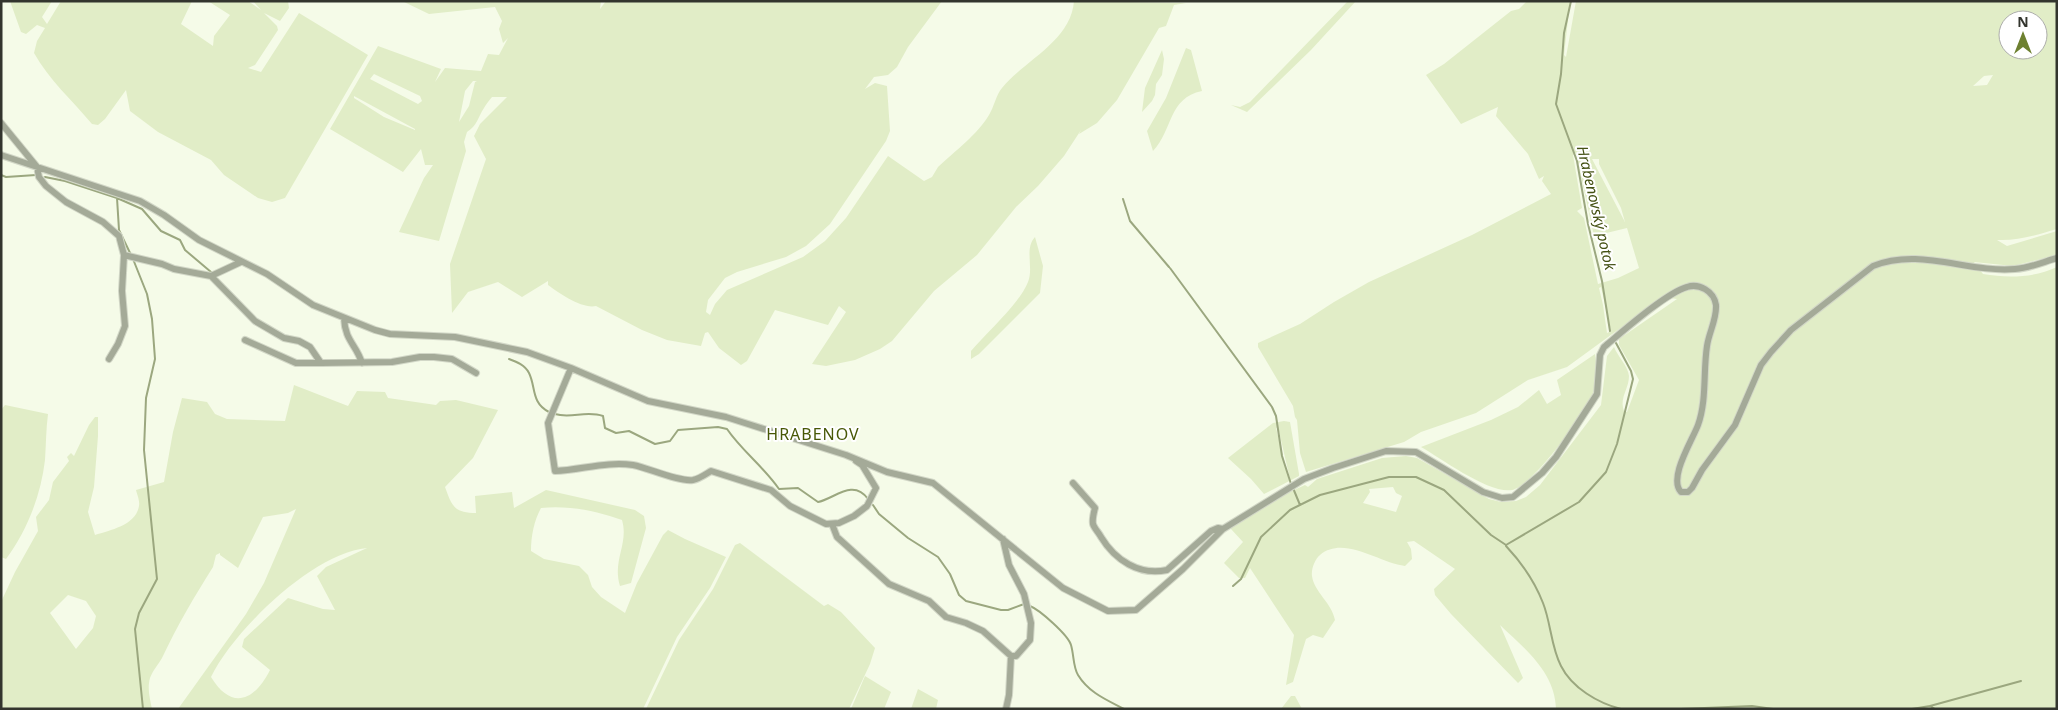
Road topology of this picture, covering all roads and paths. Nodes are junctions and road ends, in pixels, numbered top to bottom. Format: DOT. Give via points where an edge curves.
graph roads {
  1 [pos="1,123"];
  2 [pos="1,155"];
  3 [pos="37,168"];
  4 [pos="124,255"];
  5 [pos="2057,258"];
  6 [pos="241,262"];
  7 [pos="211,276"];
  8 [pos="344,318"];
  9 [pos="245,340"];
  10 [pos="109,359"];
  11 [pos="321,363"];
  12 [pos="362,363"];
  13 [pos="571,368"];
  14 [pos="476,373"];
  15 [pos="846,455"];
  16 [pos="1073,483"];
  17 [pos="832,524"];
  18 [pos="1223,529"];
  19 [pos="1003,540"];
  20 [pos="1011,656"];
  21 [pos="1006,709"];
  1 -- 3 [label="street"];
  2 -- 3 [label="street"];
  3 -- 4 [label="street" via="46,186 66,202 114,230 122,243"];
  3 -- 6 [label="street" via="140,201 199,240"];
  4 -- 7 [label="street"];
  4 -- 10 [label="street" via="122,291 125,326"];
  5 -- 18 [label="street" via="2015,269 1916,258 1887,260 1873,266 1791,330 1770,352 1735,425 1688,492 1681,492 1676,481 1699,423 1707,344 1716,305 1708,290 1699,286 1687,286 1670,295 1604,347 1600,355 1597,394 1556,457 1513,497 1502,498 1483,492 1416,452 1386,451 1308,477"];
  6 -- 7 [label="street"];
  6 -- 8 [label="street" via="267,274 313,305"];
  7 -- 11 [label="street" via="255,321 284,338 310,347"];
  8 -- 12 [label="street" via="345,334"];
  8 -- 13 [label="street" via="390,334 455,337 520,351"];
  9 -- 11 [label="street" via="296,363"];
  11 -- 12 [label="street"];
  12 -- 14 [label="street" via="434,357 452,360"];
  13 -- 15 [label="street" via="648,401 726,416"];
  13 -- 17 [label="street" via="548,423 555,471 614,463 693,480 711,471 771,490 790,506"];
  15 -- 17 [label="street" via="862,465 876,488 867,506 854,516"];
  15 -- 19 [label="street" via="887,472 933,483"];
  16 -- 18 [label="street" via="1095,508 1093,523 1113,553 1129,565 1145,571 1167,570 1211,531"];
  17 -- 20 [label="street" via="837,537 889,584 929,601 946,617 983,630"];
  18 -- 19 [label="street" via="1136,610 1108,611 1063,588"];
  19 -- 20 [label="street" via="1009,565 1024,594 1031,623 1030,640 1016,656"];
  20 -- 21 [label="street"];
}
